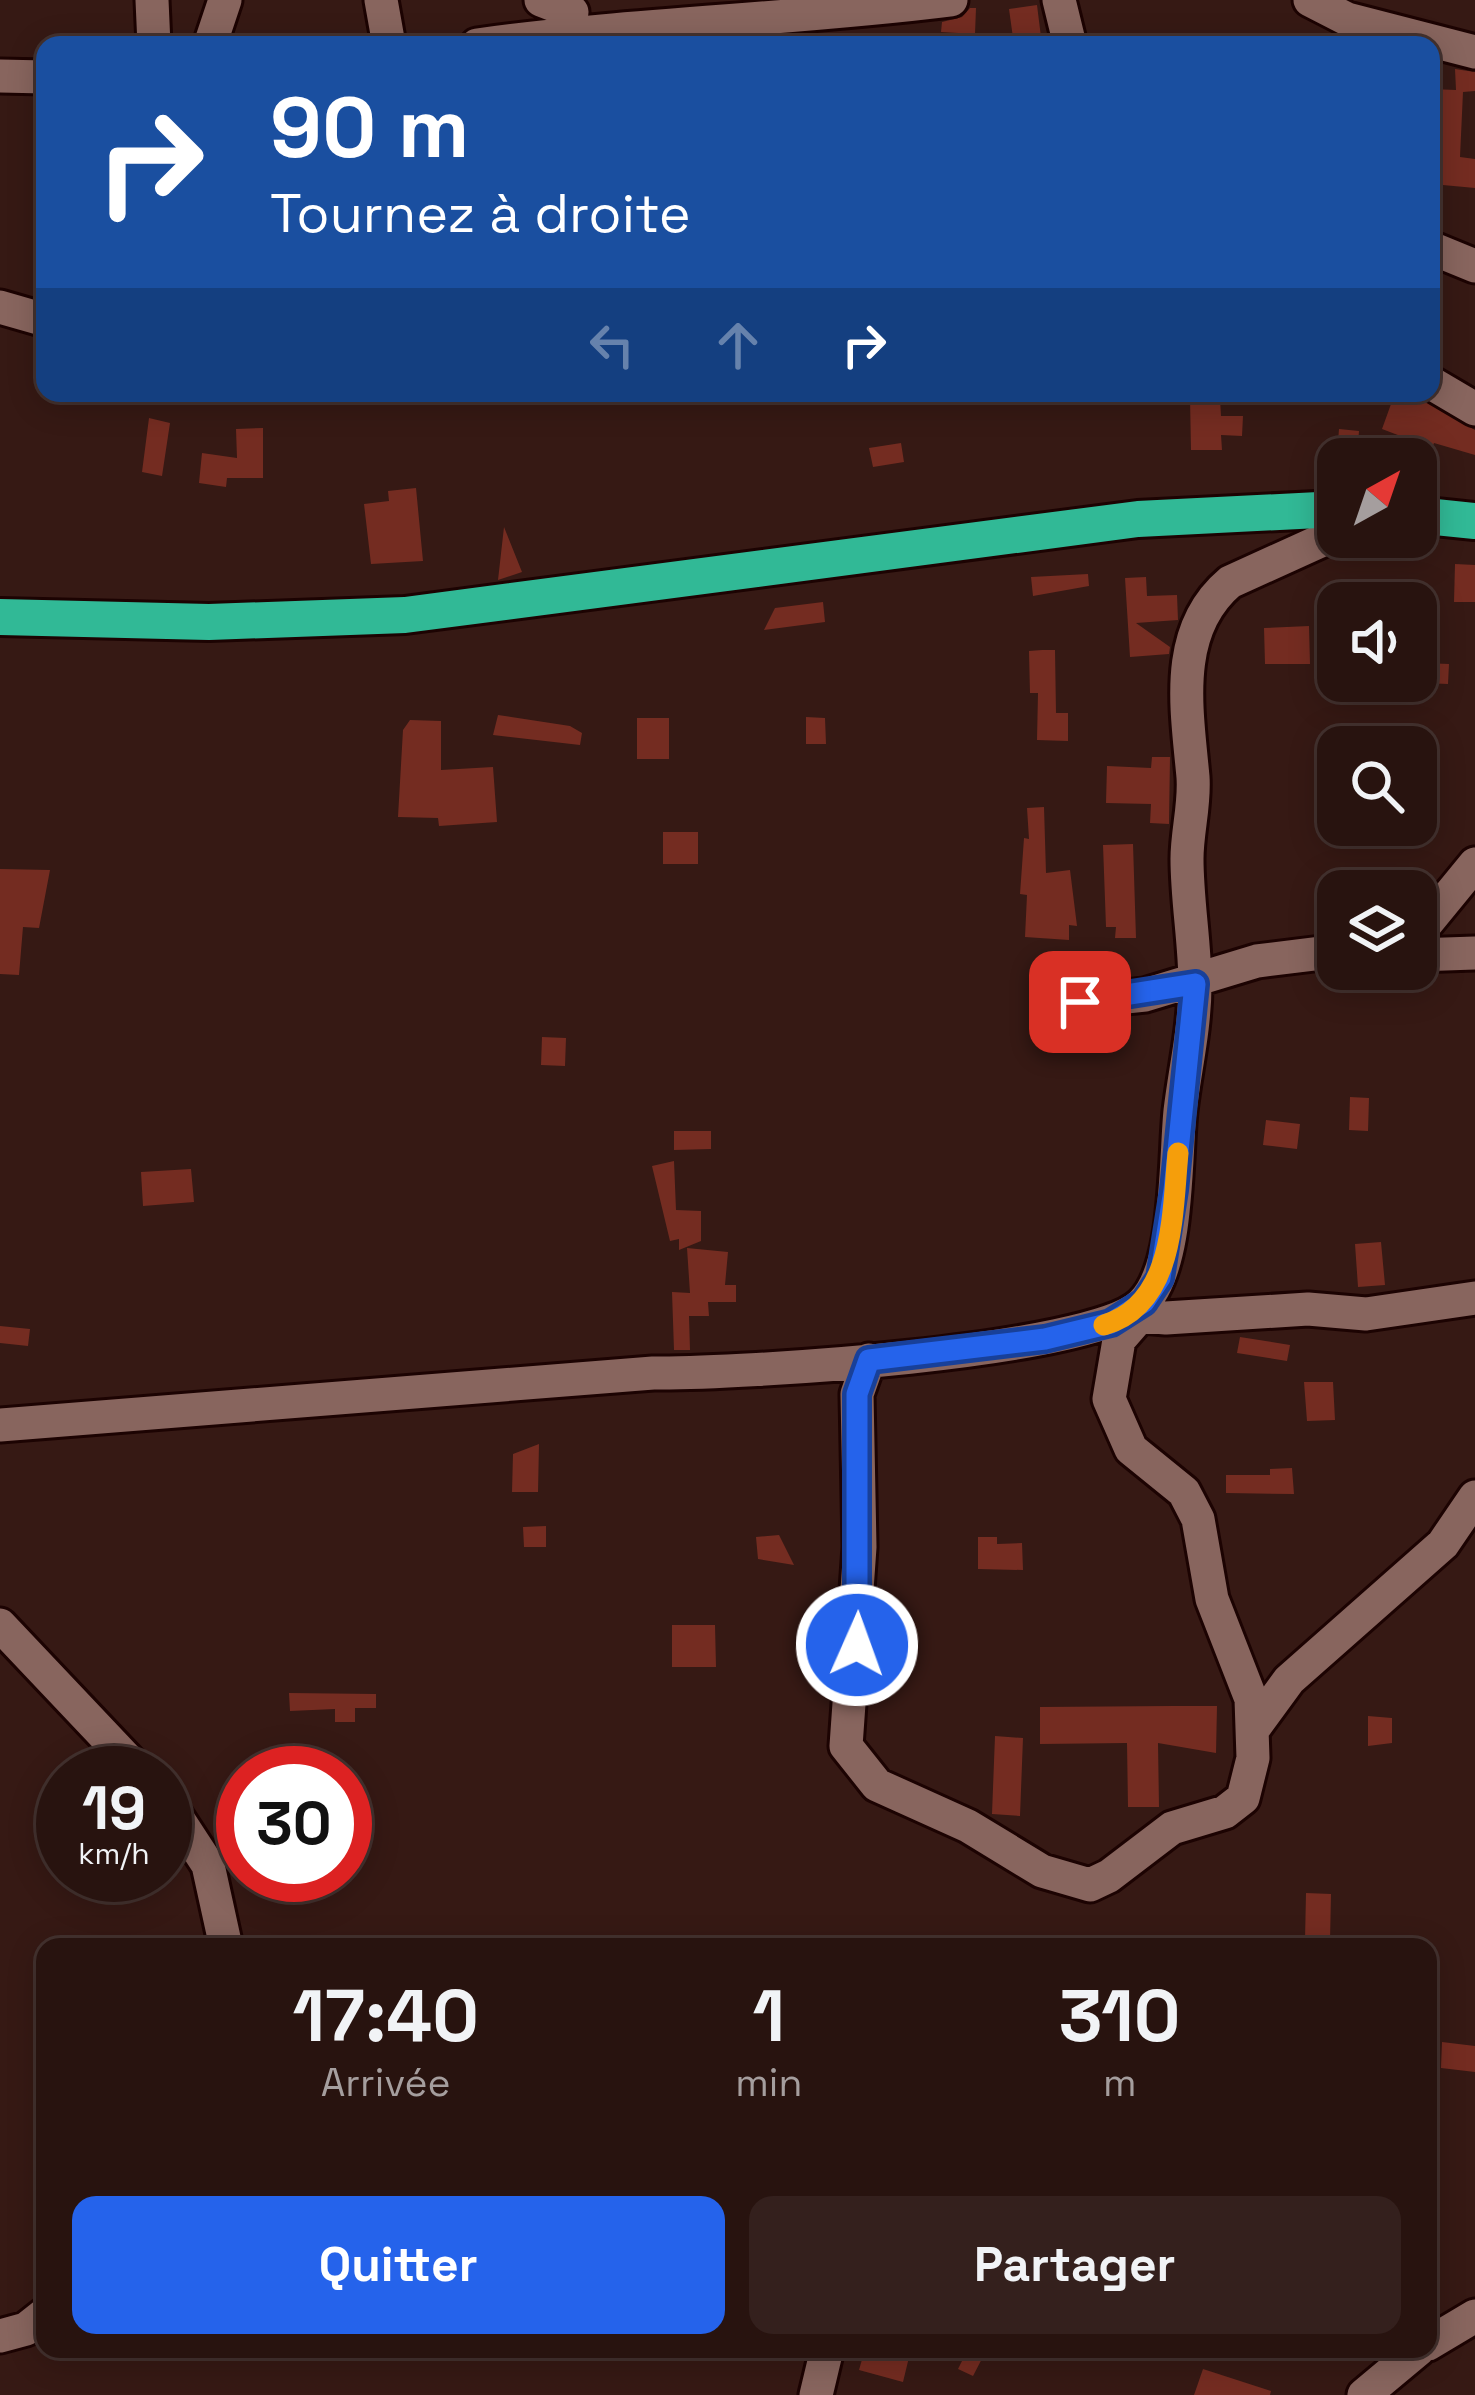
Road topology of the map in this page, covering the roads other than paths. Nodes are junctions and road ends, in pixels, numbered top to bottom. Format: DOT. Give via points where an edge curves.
graph roads {
  1 [pos="152,0"];
  2 [pos="225,0"];
  3 [pos="381,0"];
  4 [pos="951,0"];
  5 [pos="1059,0"];
  6 [pos="1310,0"];
  7 [pos="564,11"];
  8 [pos="809,21"];
  9 [pos="1346,32"];
  10 [pos="675,34"];
  11 [pos="154,36"];
  12 [pos="213,36"];
  13 [pos="387,36"];
  14 [pos="500,36"];
  15 [pos="1068,36"];
  16 [pos="1440,47"];
  17 [pos="1475,52"];
  18 [pos="0,76"];
  19 [pos="36,77"];
  20 [pos="1440,252"];
  21 [pos="1475,266"];
  22 [pos="0,307"];
  23 [pos="36,317"];
  24 [pos="1440,388"];
  25 [pos="1475,409"];
  26 [pos="1317,509"];
  27 [pos="1437,517"];
  28 [pos="1475,521"];
  29 [pos="1317,543"];
  30 [pos="0,617"];
  31 [pos="1475,864"];
  32 [pos="1437,910"];
  33 [pos="1475,953"];
  34 [pos="1317,954"];
  35 [pos="1437,954"];
  36 [pos="1195,984"];
  37 [pos="1051,1005"];
  38 [pos="1475,1298"];
  39 [pos="1135,1316"];
  40 [pos="869,1360"];
  41 [pos="0,1425"];
  42 [pos="1475,1497"];
  43 [pos="0,1625"];
  44 [pos="1239,1668"];
  45 [pos="1288,1680"];
  46 [pos="1254,1728"];
  47 [pos="114,1746"];
  48 [pos="192,1840"];
  49 [pos="224,1938"];
  50 [pos="1475,2316"];
  51 [pos="36,2321"];
  52 [pos="0,2336"];
  53 [pos="1437,2339"];
  54 [pos="825,2358"];
  55 [pos="1408,2358"];
  56 [pos="816,2395"];
  57 [pos="1364,2395"];
  1 -- 11 [label="street"];
  2 -- 12 [label="street"];
  3 -- 13 [label="street"];
  4 -- 8 [label="street"];
  5 -- 15 [label="street"];
  6 -- 9 [label="street"];
  7 -- 10 [label="street"];
  7 -- 14 [label="street"];
  8 -- 10 [label="street"];
  16 -- 17 [label="street"];
  18 -- 19 [label="street"];
  20 -- 21 [label="street"];
  22 -- 23 [label="street"];
  24 -- 25 [label="street"];
  26 -- 30 [label="highway" via="1138,519 405,615 209,622"];
  27 -- 28 [label="highway"];
  29 -- 36 [label="street" via="1230,582 1192,639 1187,860"];
  31 -- 32 [label="street"];
  33 -- 35 [label="street"];
  34 -- 36 [label="street" via="1257,961"];
  36 -- 37 [label="street"];
  36 -- 39 [label="street" via="1160,1278"];
  38 -- 39 [label="street" via="1366,1314"];
  39 -- 40 [label="street" via="1045,1339"];
  39 -- 44 [label="street" via="1119,1340 1109,1399 1142,1463 1191,1502"];
  40 -- 41 [label="street"];
  40 -- 46 [label="street" via="857,1394 857,1645 843,1735 863,1774 1042,1871 1090,1885 1172,1828 1237,1806"];
  42 -- 45 [label="street" via="1419,1568"];
  43 -- 47 [label="street"];
  44 -- 45 [label="street"];
  44 -- 46 [label="street"];
  45 -- 46 [label="street"];
  48 -- 49 [label="street" via="208,1865"];
  50 -- 53 [label="street"];
  51 -- 52 [label="street"];
  54 -- 56 [label="street"];
  55 -- 57 [label="street"];
}
